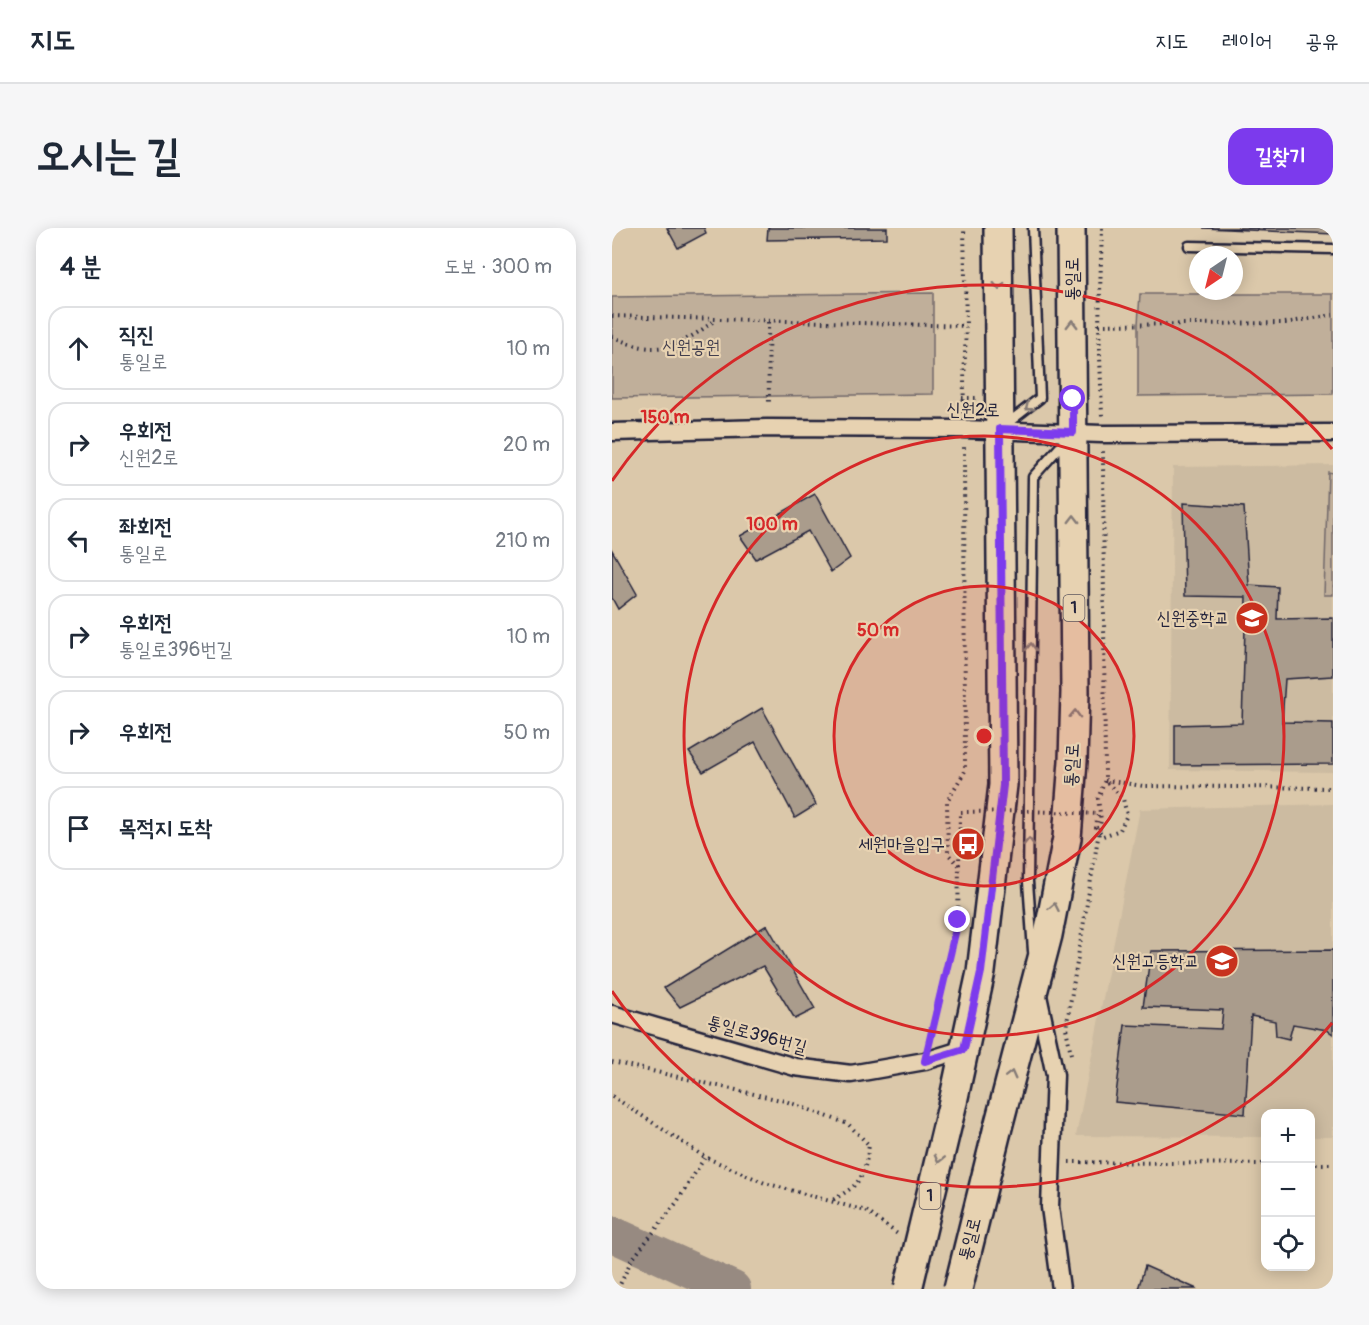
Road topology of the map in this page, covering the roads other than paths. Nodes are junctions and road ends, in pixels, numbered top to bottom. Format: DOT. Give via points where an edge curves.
graph roads {
  1 [pos="998,228"];
  2 [pos="1033,228"];
  3 [pos="1071,228"];
  4 [pos="1243,247"];
  5 [pos="1333,249"];
  6 [pos="1000,429"];
  7 [pos="612,432"];
  8 [pos="1073,432"];
  9 [pos="1333,433"];
  10 [pos="1035,985"];
  11 [pos="612,1014"];
  12 [pos="964,1049"];
  13 [pos="908,1289"];
  14 [pos="958,1289"];
  15 [pos="1061,1289"];
  1 -- 6 [label="main road, 1, one-way"];
  2 -- 6 [label="lane, one-way" via="1040,398"];
  8 -- 3 [label="main road, 통일로 / 1, one-way"];
  4 -- 5 [label="lane"];
  6 -- 7 [label="street, 신원2로"];
  6 -- 8 [label="street, 신원2로"];
  6 -- 12 [label="main road, 1" via="1003,785 981,972"];
  8 -- 9 [label="street, 신원2로"];
  10 -- 8 [label="main road, 통일로 / 1, one-way" via="1067,838 1073,761"];
  10 -- 8 [label="lane, one-way" via="1028,882 1033,477"];
  14 -- 10 [label="main road, 통일로 / 1, one-way, bridge"];
  10 -- 15 [label="street" via="1055,1075 1050,1207"];
  11 -- 12 [label="street, 통일로396번길" via="795,1067 850,1074 925,1061"];
  12 -- 13 [label="main road, 1, one-way, bridge"];
}
